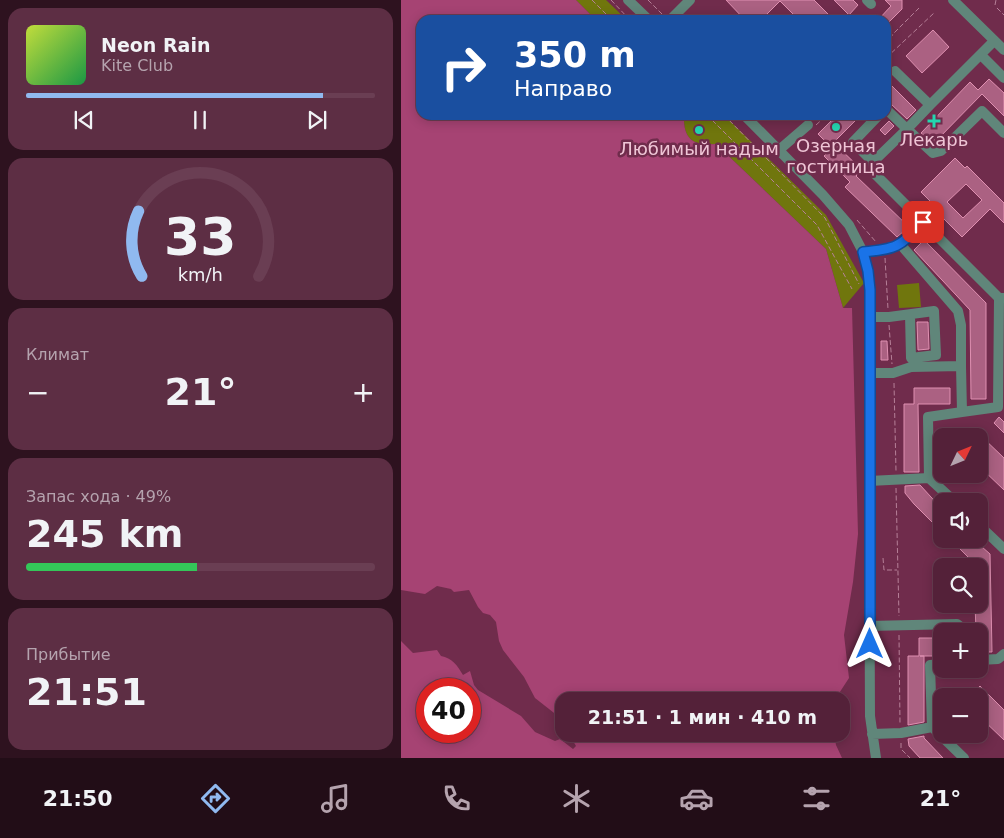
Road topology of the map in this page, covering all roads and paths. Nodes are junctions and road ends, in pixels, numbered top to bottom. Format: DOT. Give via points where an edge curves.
graph roads {
  1 [pos="593,0"];
  2 [pos="611,0"];
  3 [pos="629,0"];
  4 [pos="649,0"];
  5 [pos="690,0"];
  6 [pos="953,0"];
  7 [pos="996,0"];
  8 [pos="995,5"];
  9 [pos="919,8"];
  10 [pos="997,8"];
  11 [pos="934,13"];
  12 [pos="607,15"];
  13 [pos="626,15"];
  14 [pos="644,15"];
  15 [pos="664,15"];
  16 [pos="669,15"];
  17 [pos="1004,15"];
  18 [pos="891,37"];
  19 [pos="994,40"];
  20 [pos="1004,50"];
  21 [pos="891,53"];
  22 [pos="981,55"];
  23 [pos="895,71"];
  24 [pos="1004,78"];
  25 [pos="930,105"];
  26 [pos="891,114"];
  27 [pos="712,120"];
  28 [pos="729,120"];
  29 [pos="749,120"];
  30 [pos="874,120"];
  31 [pos="808,125"];
  32 [pos="907,129"];
  33 [pos="1004,133"];
  34 [pos="779,150"];
  35 [pos="873,162"];
  36 [pos="923,222"];
  37 [pos="901,244"];
  38 [pos="863,252"];
  39 [pos="859,284"];
  40 [pos="853,290"];
  41 [pos="1001,298"];
  42 [pos="910,315"];
  43 [pos="871,317"];
  44 [pos="961,366"];
  45 [pos="870,373"];
  46 [pos="1001,406"];
  47 [pos="962,412"];
  48 [pos="929,478"];
  49 [pos="869,481"];
  50 [pos="945,493"];
  51 [pos="988,534"];
  52 [pos="1004,549"];
  53 [pos="883,558"];
  54 [pos="898,570"];
  55 [pos="933,625"];
  56 [pos="869,626"];
  57 [pos="1004,654"];
  58 [pos="988,660"];
  59 [pos="933,664"];
  60 [pos="932,728"];
  61 [pos="872,734"];
  62 [pos="876,758"];
  63 [pos="964,758"];
  1 -- 12 [label="path"];
  2 -- 13 [label="path"];
  3 -- 14 [label="street"];
  4 -- 15 [label="path"];
  5 -- 16 [label="street"];
  6 -- 19 [label="street"];
  7 -- 8 [label="path"];
  9 -- 18 [label="path"];
  10 -- 17 [label="path"];
  11 -- 21 [label="path"];
  19 -- 20 [label="street"];
  19 -- 22 [label="street"];
  22 -- 24 [label="street"];
  22 -- 25 [label="street"];
  23 -- 25 [label="street"];
  25 -- 32 [label="street"];
  26 -- 32 [label="street"];
  27 -- 40 [label="path" via="817,225"];
  28 -- 39 [label="path" via="825,218"];
  29 -- 34 [label="street"];
  30 -- 35 [label="street" via="853,142"];
  31 -- 34 [label="street"];
  32 -- 33 [label="street" via="933,153 941,150 981,111"];
  32 -- 35 [label="street"];
  34 -- 38 [label="street" via="844,218 857,236"];
  35 -- 36 [label="street" via="875,174"];
  36 -- 37 [label="street"];
  36 -- 41 [label="street"];
  37 -- 38 [label="street"];
  37 -- 44 [label="street" via="957,310 961,325"];
  38 -- 43 [label="street" via="868,271"];
  41 -- 46 [label="street"];
  42 -- 42 [label="street" via="911,358 936,355 934,310"];
  42 -- 43 [label="street"];
  43 -- 45 [label="street"];
  44 -- 45 [label="street" via="911,367 893,373"];
  44 -- 47 [label="street"];
  45 -- 49 [label="street"];
  46 -- 47 [label="street"];
  47 -- 48 [label="street" via="928,417"];
  48 -- 49 [label="street"];
  48 -- 50 [label="street"];
  49 -- 56 [label="street"];
  51 -- 52 [label="street"];
  53 -- 54 [label="path" via="885,570"];
  55 -- 56 [label="street"];
  56 -- 61 [label="street"];
  57 -- 58 [label="street" via="998,659"];
  59 -- 60 [label="street" via="930,664"];
  60 -- 61 [label="street"];
  60 -- 63 [label="street"];
  61 -- 62 [label="street"];
}
